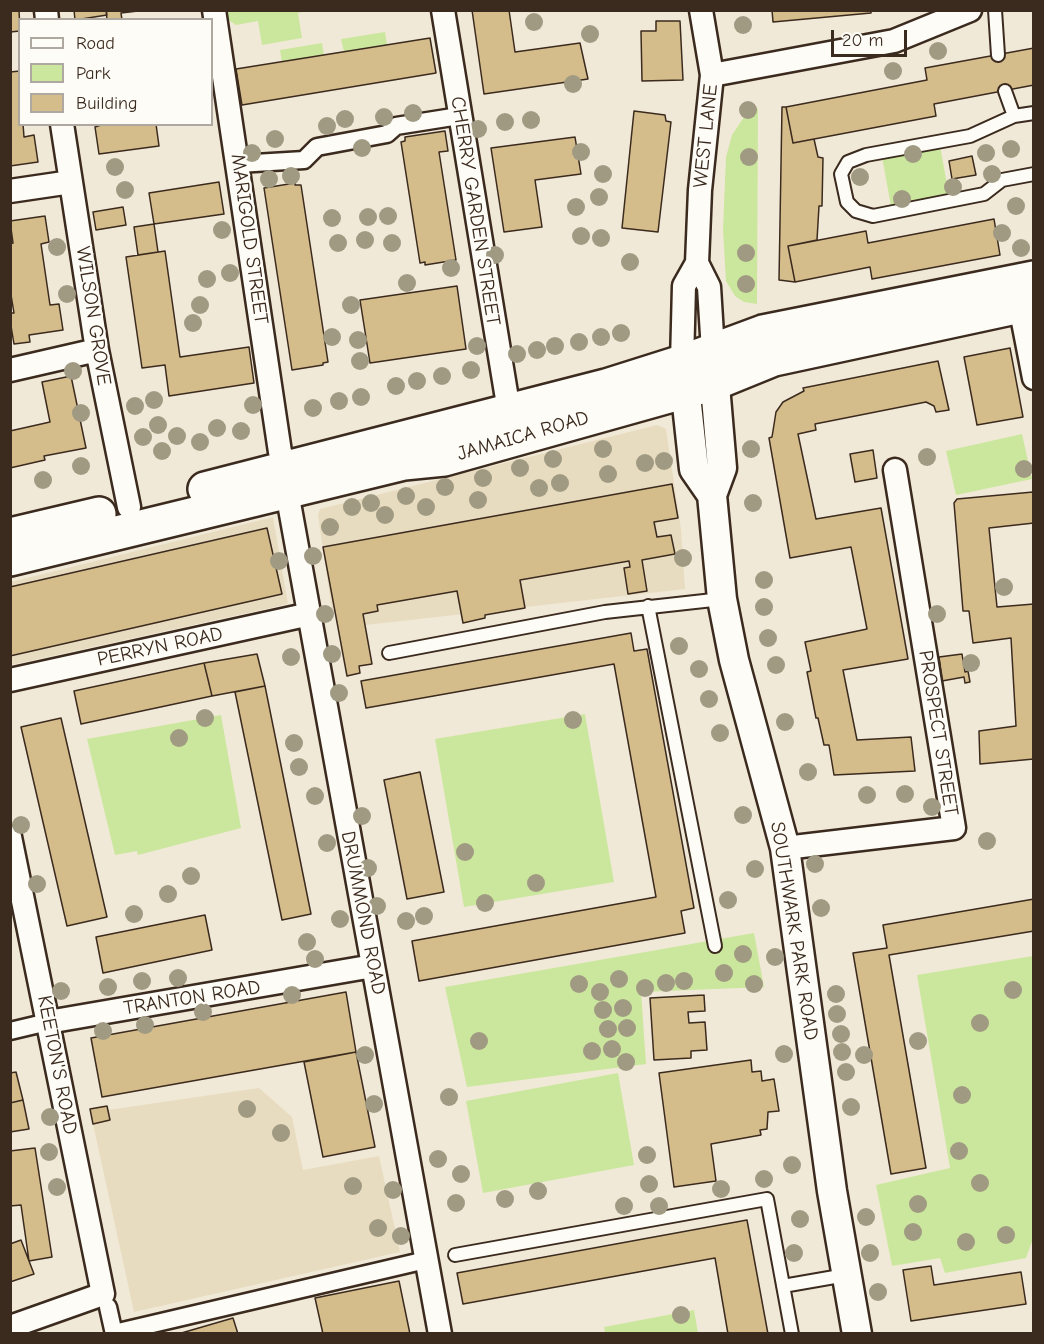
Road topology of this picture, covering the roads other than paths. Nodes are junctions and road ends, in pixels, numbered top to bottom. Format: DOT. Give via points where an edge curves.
graph roads {
  1 [pos="214,10"];
  2 [pos="443,10"];
  3 [pos="700,10"];
  4 [pos="970,10"];
  5 [pos="995,10"];
  6 [pos="998,55"];
  7 [pos="712,75"];
  8 [pos="1005,91"];
  9 [pos="1034,113"];
  10 [pos="459,116"];
  11 [pos="1014,116"];
  12 [pos="63,126"];
  13 [pos="238,164"];
  14 [pos="1034,174"];
  15 [pos="71,182"];
  16 [pos="10,191"];
  17 [pos="697,263"];
  18 [pos="1029,296"];
  19 [pos="97,350"];
  20 [pos="713,351"];
  21 [pos="10,370"];
  22 [pos="694,378"];
  23 [pos="1034,378"];
  24 [pos="509,411"];
  25 [pos="895,470"];
  26 [pos="287,479"];
  27 [pos="129,507"];
  28 [pos="10,535"];
  29 [pos="10,559"];
  30 [pos="722,599"];
  31 [pos="648,606"];
  32 [pos="310,614"];
  33 [pos="389,653"];
  34 [pos="10,680"];
  35 [pos="10,837"];
  36 [pos="785,848"];
  37 [pos="715,946"];
  38 [pos="373,966"];
  39 [pos="48,1022"];
  40 [pos="10,1031"];
  41 [pos="455,1255"];
  42 [pos="426,1260"];
  43 [pos="846,1275"];
  44 [pos="783,1287"];
  45 [pos="105,1300"];
  46 [pos="10,1327"];
  47 [pos="114,1333"];
  48 [pos="440,1334"];
  49 [pos="792,1334"];
  50 [pos="857,1334"];
  1 -- 13 [label="street, MARIGOLD STREET"];
  2 -- 10 [label="street, CHERRY GARDEN STREET"];
  3 -- 7 [label="street, WEST LANE"];
  4 -- 7 [label="street" via="894,41"];
  5 -- 6 [label="lane"];
  7 -- 17 [label="street, WEST LANE"];
  8 -- 11 [label="lane"];
  9 -- 11 [label="lane"];
  10 -- 13 [label="street" via="396,126 387,134 317,147 304,160"];
  10 -- 24 [label="street, CHERRY GARDEN STREET"];
  11 -- 14 [label="lane" via="970,136 866,155 848,162 841,174 847,202 856,211 873,216 984,194 1002,180"];
  12 -- 15 [label="street, WILSON GROVE"];
  13 -- 26 [label="street, MARIGOLD STREET"];
  15 -- 16 [label="street"];
  15 -- 19 [label="street, WILSON GROVE"];
  17 -- 20 [label="street, WEST LANE" via="709,287"];
  17 -- 22 [label="street, WEST LANE" via="684,286"];
  18 -- 20 [label="main road, JAMAICA ROAD" via="763,332"];
  18 -- 22 [label="main road, JAMAICA ROAD"];
  18 -- 23 [label="street"];
  19 -- 21 [label="street"];
  19 -- 27 [label="street, WILSON GROVE"];
  20 -- 22 [label="main road, JAMAICA ROAD"];
  22 -- 24 [label="main road, JAMAICA ROAD" via="606,386"];
  22 -- 26 [label="main road, JAMAICA ROAD" via="444,459"];
  22 -- 30 [label="street, SOUTHWARK PARK ROAD" via="722,468 712,495"];
  24 -- 26 [label="main road, JAMAICA ROAD"];
  25 -- 36 [label="street, PROSPECT STREET" via="954,828"];
  26 -- 27 [label="main road, JAMAICA ROAD" via="217,486"];
  26 -- 29 [label="main road, JAMAICA ROAD"];
  26 -- 32 [label="street, DRUMMOND ROAD"];
  27 -- 28 [label="main road, JAMAICA ROAD"];
  30 -- 31 [label="lane"];
  30 -- 36 [label="street, SOUTHWARK PARK ROAD" via="734,660"];
  31 -- 33 [label="lane"];
  31 -- 37 [label="lane"];
  32 -- 34 [label="street, PERRYN ROAD"];
  32 -- 38 [label="street, DRUMMOND ROAD"];
  35 -- 39 [label="street, KEETON'S ROAD"];
  36 -- 43 [label="street, SOUTHWARK PARK ROAD"];
  38 -- 39 [label="street, TRANTON ROAD"];
  38 -- 42 [label="street, DRUMMOND ROAD"];
  39 -- 40 [label="street, TRANTON ROAD"];
  39 -- 45 [label="street, KEETON'S ROAD"];
  41 -- 44 [label="lane" via="767,1199"];
  42 -- 47 [label="street"];
  42 -- 48 [label="street, DRUMMOND ROAD"];
  43 -- 44 [label="lane"];
  43 -- 50 [label="street, SOUTHWARK PARK ROAD"];
  44 -- 49 [label="lane"];
  45 -- 46 [label="street"];
  45 -- 47 [label="street"];
}
